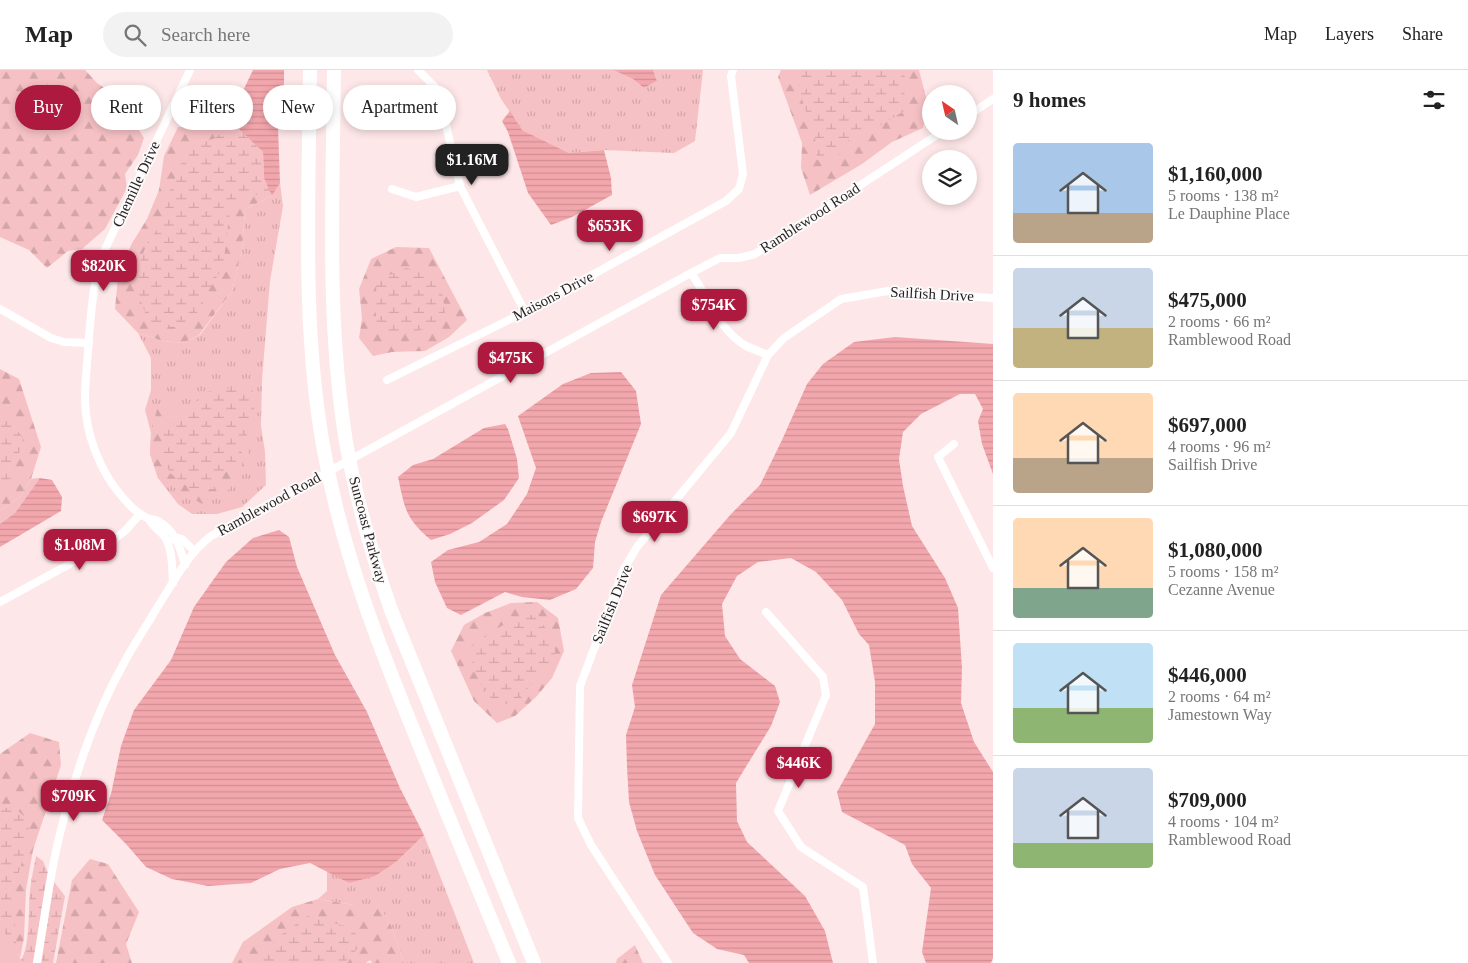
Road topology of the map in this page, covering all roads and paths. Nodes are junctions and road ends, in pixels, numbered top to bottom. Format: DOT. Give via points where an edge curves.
graph roads {
  1 [pos="190,70"];
  2 [pos="310,70"];
  3 [pos="334,70"];
  4 [pos="418,70"];
  5 [pos="733,70"];
  6 [pos="993,99"];
  7 [pos="978,109"];
  8 [pos="929,140"];
  9 [pos="460,186"];
  10 [pos="392,189"];
  11 [pos="691,273"];
  12 [pos="993,298"];
  13 [pos="0,309"];
  14 [pos="525,312"];
  15 [pos="89,343"];
  16 [pos="768,355"];
  17 [pos="386,380"];
  18 [pos="954,444"];
  19 [pos="140,514"];
  20 [pos="149,519"];
  21 [pos="175,537"];
  22 [pos="167,543"];
  23 [pos="194,551"];
  24 [pos="185,565"];
  25 [pos="993,568"];
  26 [pos="173,583"];
  27 [pos="0,602"];
  28 [pos="766,612"];
  29 [pos="37,963"];
  30 [pos="509,963"];
  31 [pos="534,963"];
  32 [pos="668,963"];
  33 [pos="873,963"];
  1 -- 15 [label="street, Chemille Drive" via="99,262"];
  2 -- 30 [label="highway, Suncoast Parkway" via="310,325 324,454 332,490 353,570 382,654"];
  3 -- 31 [label="highway, Suncoast Parkway" via="337,370 354,479 367,536 391,610"];
  4 -- 9 [label="street" via="438,90"];
  5 -- 14 [label="street, Maisons Drive" via="731,76 743,174 739,189 726,202"];
  6 -- 7 [label="street"];
  8 -- 11 [label="street, Ramblewood Road" via="755,254 720,258"];
  9 -- 10 [label="street" via="416,197"];
  9 -- 14 [label="street"];
  11 -- 16 [label="street" via="732,335"];
  11 -- 23 [label="street, Ramblewood Road" via="211,536"];
  12 -- 16 [label="street, Sailfish Drive" via="888,291 841,299 784,338"];
  13 -- 15 [label="street" via="51,338"];
  14 -- 17 [label="street, Maisons Drive"];
  15 -- 19 [label="street, Chemille Drive" via="85,399 91,441 110,481"];
  16 -- 32 [label="street, Sailfish Drive" via="730,433 637,547 624,570 580,686 578,818 591,845"];
  18 -- 25 [label="street" via="938,457"];
  19 -- 20 [label="street, Chemille Drive"];
  19 -- 27 [label="street" via="110,542"];
  20 -- 21 [label="street, Chemille Drive" via="156,520"];
  20 -- 22 [label="street, Chemille Drive"];
  21 -- 22 [label="street"];
  21 -- 23 [label="street, Chemille Drive" via="182,539"];
  21 -- 24 [label="street, Chemille Drive"];
  22 -- 26 [label="street, Chemille Drive"];
  23 -- 24 [label="street, Ramblewood Road"];
  24 -- 26 [label="street, Ramblewood Road"];
  26 -- 29 [label="street, Ramblewood Road" via="124,663 77,775 61,828"];
  28 -- 33 [label="street" via="823,677 826,696 778,810 800,847 863,887"];
}
